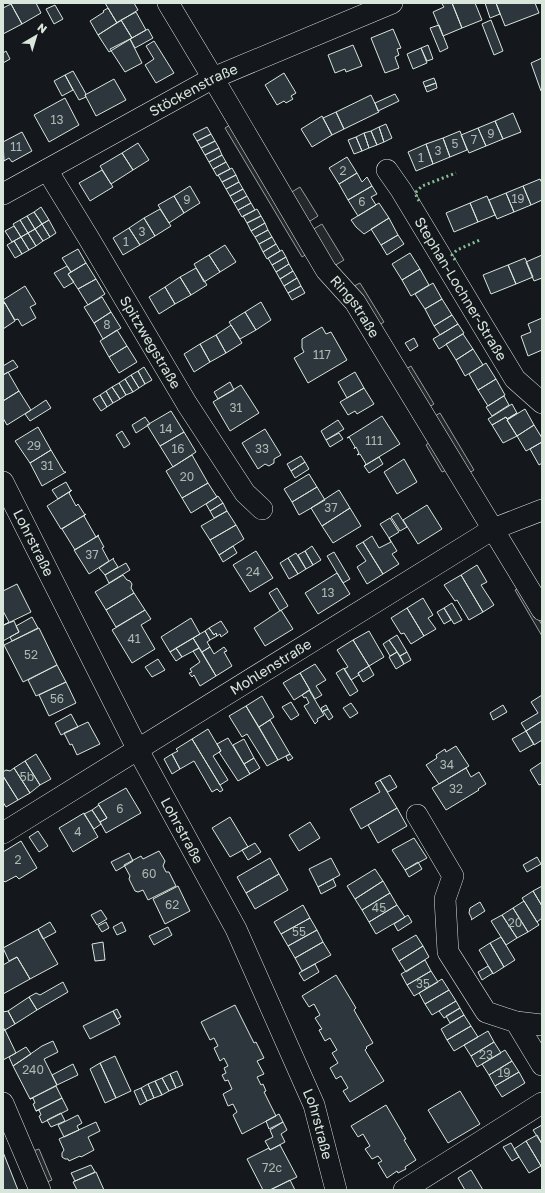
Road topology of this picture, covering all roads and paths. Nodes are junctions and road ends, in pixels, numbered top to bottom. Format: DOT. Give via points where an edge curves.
graph roads {
  1 [pos="168,3"];
  2 [pos="392,3"];
  3 [pos="213,78"];
  4 [pos="47,170"];
  5 [pos="387,170"];
  6 [pos="3,194"];
  7 [pos="542,403"];
  8 [pos="3,482"];
  9 [pos="262,508"];
  10 [pos="542,510"];
  11 [pos="493,529"];
  12 [pos="542,610"];
  13 [pos="138,750"];
  14 [pos="417,816"];
  15 [pos="3,833"];
  16 [pos="516,1022"];
  17 [pos="542,1025"];
  18 [pos="542,1066"];
  19 [pos="542,1103"];
  20 [pos="3,1104"];
  21 [pos="40,1190"];
  22 [pos="336,1190"];
  23 [pos="404,1190"];
  1 -- 3 [label="street, Ringstraße"];
  2 -- 3 [label="street, Stöckenstraße"];
  3 -- 4 [label="street, Stöckenstraße"];
  3 -- 11 [label="street, Ringstraße" via="326,270 355,302"];
  4 -- 6 [label="street, Stöckenstraße"];
  4 -- 9 [label="street, Spitzwegstraße" via="187,404 245,493"];
  5 -- 7 [label="street, Stephan-Lochner-Straße" via="515,379"];
  8 -- 13 [label="street, Lohrstraße"];
  10 -- 11 [label="street, Mohlenstraße"];
  11 -- 12 [label="street, Ringstraße"];
  11 -- 13 [label="street, Mohlenstraße"];
  13 -- 15 [label="street, Mohlenstraße"];
  13 -- 22 [label="street, Lohrstraße" via="236,929 258,977 314,1105"];
  14 -- 16 [label="street" via="453,876 445,900 448,952 486,1012"];
  16 -- 17 [label="street"];
  16 -- 18 [label="street"];
  19 -- 23 [label="street"];
  20 -- 21 [label="street"];
}
